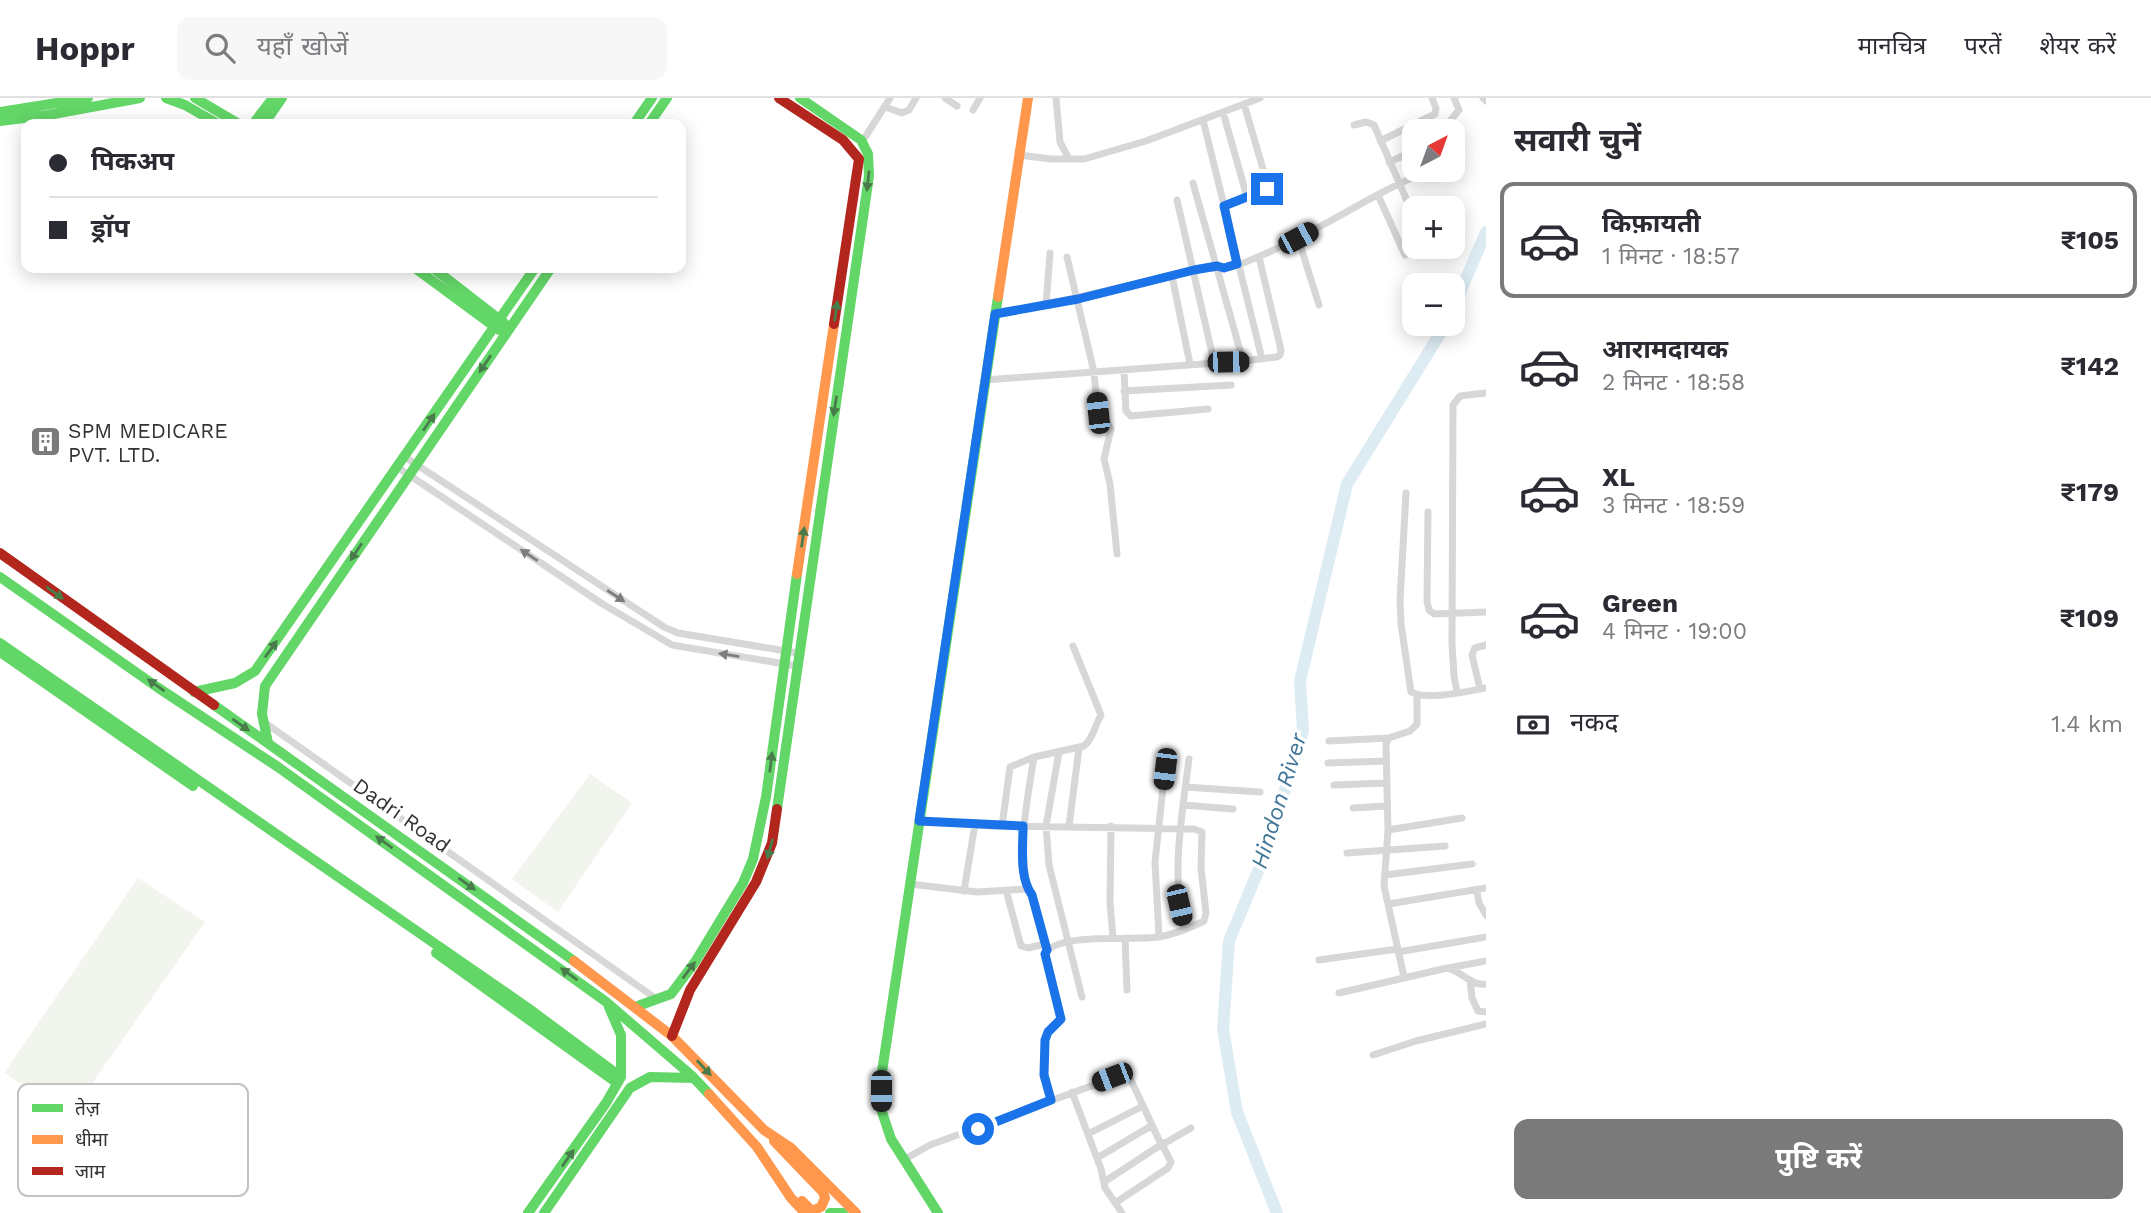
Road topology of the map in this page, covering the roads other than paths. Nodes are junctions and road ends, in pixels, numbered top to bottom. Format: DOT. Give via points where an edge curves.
graph roads {
  1 [pos="88,98"];
  2 [pos="140,98"];
  3 [pos="166,98"];
  4 [pos="195,98"];
  5 [pos="273,98"];
  6 [pos="282,98"];
  7 [pos="652,98"];
  8 [pos="667,98"];
  9 [pos="779,98"];
  10 [pos="800,98"];
  11 [pos="890,98"];
  12 [pos="916,98"];
  13 [pos="980,98"];
  14 [pos="1028,98"];
  15 [pos="1056,98"];
  16 [pos="1260,98"];
  17 [pos="1432,98"];
  18 [pos="1454,98"];
  19 [pos="947,99"];
  20 [pos="38,102"];
  21 [pos="1244,104"];
  22 [pos="957,106"];
  23 [pos="885,107"];
  24 [pos="973,110"];
  25 [pos="0,112"];
  26 [pos="1223,112"];
  27 [pos="209,119"];
  28 [pos="231,119"];
  29 [pos="257,119"];
  30 [pos="267,119"];
  31 [pos="637,119"];
  32 [pos="652,119"];
  33 [pos="1452,119"];
  34 [pos="1203,120"];
  35 [pos="0,121"];
  36 [pos="1354,125"];
  37 [pos="1380,141"];
  38 [pos="864,144"];
  39 [pos="856,153"];
  40 [pos="1019,155"];
  41 [pos="1402,156"];
  42 [pos="1069,159"];
  43 [pos="1389,162"];
  44 [pos="1402,181"];
  45 [pos="1193,183"];
  46 [pos="1398,183"];
  47 [pos="1378,195"];
  48 [pos="1404,196"];
  49 [pos="1247,197"];
  50 [pos="1177,200"];
  51 [pos="1224,206"];
  52 [pos="1298,238"];
  53 [pos="1402,248"];
  54 [pos="1050,253"];
  55 [pos="1067,257"];
  56 [pos="1259,257"];
  57 [pos="1237,264"];
  58 [pos="1217,266"];
  59 [pos="1194,270"];
  60 [pos="422,273"];
  61 [pos="439,273"];
  62 [pos="532,273"];
  63 [pos="548,273"];
  64 [pos="1172,276"];
  65 [pos="1078,299"];
  66 [pos="1046,305"];
  67 [pos="1319,305"];
  68 [pos="995,314"];
  69 [pos="497,323"];
  70 [pos="508,331"];
  71 [pos="1262,359"];
  72 [pos="1214,362"];
  73 [pos="1243,362"];
  74 [pos="1190,364"];
  75 [pos="1124,370"];
  76 [pos="1094,372"];
  77 [pos="985,380"];
  78 [pos="1231,384"];
  79 [pos="1124,391"];
  80 [pos="1486,393"];
  81 [pos="1208,409"];
  82 [pos="405,457"];
  83 [pos="416,465"];
  84 [pos="397,467"];
  85 [pos="409,475"];
  86 [pos="1406,493"];
  87 [pos="1427,512"];
  88 [pos="0,553"];
  89 [pos="1116,554"];
  90 [pos="0,577"];
  91 [pos="319,582"];
  92 [pos="331,590"];
  93 [pos="1486,612"];
  94 [pos="1451,614"];
  95 [pos="0,643"];
  96 [pos="1486,645"];
  97 [pos="1073,646"];
  98 [pos="786,650"];
  99 [pos="0,652"];
  100 [pos="799,653"];
  101 [pos="783,664"];
  102 [pos="797,666"];
  103 [pos="1484,689"];
  104 [pos="194,692"];
  105 [pos="1457,692"];
  106 [pos="1418,695"];
  107 [pos="264,722"];
  108 [pos="1389,738"];
  109 [pos="1329,741"];
  110 [pos="268,744"];
  111 [pos="1079,748"];
  112 [pos="1059,752"];
  113 [pos="1034,757"];
  114 [pos="1189,759"];
  115 [pos="1385,761"];
  116 [pos="1328,763"];
  117 [pos="1165,769"];
  118 [pos="1386,783"];
  119 [pos="1334,785"];
  120 [pos="1185,787"];
  121 [pos="1260,792"];
  122 [pos="1183,806"];
  123 [pos="1387,806"];
  124 [pos="1353,808"];
  125 [pos="1233,809"];
  126 [pos="1462,818"];
  127 [pos="919,821"];
  128 [pos="975,824"];
  129 [pos="1002,825"];
  130 [pos="1023,826"];
  131 [pos="1046,826"];
  132 [pos="1069,826"];
  133 [pos="1111,826"];
  134 [pos="1158,827"];
  135 [pos="1180,828"];
  136 [pos="1388,831"];
  137 [pos="1445,846"];
  138 [pos="1387,852"];
  139 [pos="1347,853"];
  140 [pos="1472,864"];
  141 [pos="1385,875"];
  142 [pos="910,884"];
  143 [pos="1486,888"];
  144 [pos="1027,889"];
  145 [pos="1006,890"];
  146 [pos="964,891"];
  147 [pos="1477,891"];
  148 [pos="1388,904"];
  149 [pos="1486,913"];
  150 [pos="1184,929"];
  151 [pos="1159,937"];
  152 [pos="1486,937"];
  153 [pos="1113,938"];
  154 [pos="1125,938"];
  155 [pos="1068,943"];
  156 [pos="1046,947"];
  157 [pos="1398,950"];
  158 [pos="1319,960"];
  159 [pos="1486,961"];
  160 [pos="1447,968"];
  161 [pos="1404,977"];
  162 [pos="1470,980"];
  163 [pos="1486,984"];
  164 [pos="1127,990"];
  165 [pos="1339,993"];
  166 [pos="1082,997"];
  167 [pos="658,1000"];
  168 [pos="605,1001"];
  169 [pos="635,1007"];
  170 [pos="1486,1012"];
  171 [pos="1486,1024"];
  172 [pos="672,1036"];
  173 [pos="1373,1055"];
  174 [pos="694,1078"];
  175 [pos="619,1080"];
  176 [pos="1072,1093"];
  177 [pos="1051,1100"];
  178 [pos="1143,1106"];
  179 [pos="596,1117"];
  180 [pos="606,1123"];
  181 [pos="1151,1126"];
  182 [pos="1191,1128"];
  183 [pos="764,1130"];
  184 [pos="1088,1134"];
  185 [pos="1162,1144"];
  186 [pos="757,1147"];
  187 [pos="1097,1158"];
  188 [pos="905,1159"];
  189 [pos="1104,1182"];
  190 [pos="1115,1203"];
  191 [pos="528,1213"];
  192 [pos="544,1213"];
  193 [pos="804,1213"];
  194 [pos="830,1213"];
  195 [pos="843,1213"];
  196 [pos="856,1213"];
  197 [pos="938,1213"];
  198 [pos="1122,1213"];
  1 -- 20 [label="street"];
  2 -- 35 [label="street"];
  3 -- 27 [label="street"];
  4 -- 28 [label="street"];
  5 -- 29 [label="street"];
  6 -- 30 [label="street"];
  7 -- 31 [label="street"];
  8 -- 32 [label="street"];
  9 -- 39 [label="street"];
  10 -- 38 [label="street"];
  11 -- 23 [label="street"];
  12 -- 23 [label="street" via="902,113"];
  13 -- 24 [label="street"];
  14 -- 40 [label="street"];
  15 -- 42 [label="street" via="1060,142"];
  16 -- 21 [label="street"];
  17 -- 37 [label="street" via="1435,114"];
  18 -- 33 [label="street" via="1459,110"];
  19 -- 22 [label="street"];
  20 -- 25 [label="street"];
  21 -- 26 [label="street"];
  21 -- 49 [label="street" via="1268,186"];
  23 -- 38 [label="street"];
  26 -- 34 [label="street"];
  26 -- 49 [label="street"];
  34 -- 42 [label="street" via="1109,152"];
  34 -- 51 [label="street"];
  36 -- 37 [label="street" via="1370,122"];
  37 -- 43 [label="street"];
  38 -- 39 [label="street"];
  38 -- 100 [label="street, one-way" via="869,176"];
  98 -- 39 [label="street, one-way" via="858,165"];
  40 -- 42 [label="street"];
  40 -- 68 [label="street"];
  41 -- 43 [label="street"];
  43 -- 46 [label="street"];
  44 -- 46 [label="street"];
  45 -- 58 [label="street"];
  46 -- 47 [label="street"];
  46 -- 48 [label="street"];
  47 -- 52 [label="street"];
  47 -- 53 [label="street"];
  49 -- 51 [label="street"];
  50 -- 59 [label="street"];
  51 -- 57 [label="street"];
  52 -- 56 [label="street"];
  52 -- 67 [label="street"];
  54 -- 66 [label="street"];
  55 -- 65 [label="street"];
  56 -- 57 [label="street"];
  56 -- 71 [label="street" via="1281,350 1277,357"];
  57 -- 58 [label="street"];
  57 -- 71 [label="street"];
  58 -- 59 [label="street"];
  58 -- 73 [label="street"];
  59 -- 64 [label="street"];
  59 -- 72 [label="street"];
  60 -- 69 [label="street"];
  61 -- 69 [label="street"];
  62 -- 69 [label="street"];
  63 -- 70 [label="street"];
  64 -- 65 [label="street"];
  64 -- 74 [label="street"];
  65 -- 66 [label="street"];
  65 -- 76 [label="street"];
  66 -- 68 [label="street"];
  68 -- 77 [label="street"];
  69 -- 70 [label="street"];
  82 -- 69 [label="street, one-way"];
  70 -- 83 [label="street, one-way"];
  71 -- 73 [label="street"];
  72 -- 73 [label="street"];
  72 -- 74 [label="street"];
  74 -- 75 [label="street"];
  75 -- 76 [label="street"];
  75 -- 79 [label="street"];
  76 -- 77 [label="street"];
  76 -- 89 [label="street" via="1098,417 1111,429 1104,459"];
  77 -- 127 [label="street"];
  78 -- 79 [label="street"];
  79 -- 81 [label="street" via="1131,416"];
  80 -- 94 [label="street" via="1460,396 1453,405"];
  82 -- 83 [label="street"];
  82 -- 84 [label="street"];
  83 -- 85 [label="street"];
  83 -- 98 [label="street, one-way" via="664,627"];
  84 -- 85 [label="street"];
  84 -- 91 [label="street"];
  85 -- 92 [label="street, one-way"];
  101 -- 85 [label="street, one-way" via="672,645"];
  86 -- 106 [label="street" via="1401,624 1409,688"];
  87 -- 94 [label="street" via="1429,610"];
  88 -- 104 [label="street, Dadri Road, one-way"];
  168 -- 90 [label="street, Dadri Road, one-way" via="278,767"];
  91 -- 92 [label="street"];
  104 -- 91 [label="street, one-way" via="235,683 255,671"];
  92 -- 107 [label="street" via="265,686"];
  93 -- 94 [label="street"];
  94 -- 105 [label="street"];
  95 -- 175 [label="street" via="528,1008"];
  96 -- 103 [label="street" via="1475,648 1472,655"];
  97 -- 111 [label="street" via="1101,710 1089,742"];
  98 -- 100 [label="street"];
  98 -- 101 [label="street"];
  99 -- 175 [label="street"];
  100 -- 102 [label="street"];
  101 -- 102 [label="street"];
  167 -- 101 [label="street, one-way" via="671,994 695,962 754,859"];
  102 -- 172 [label="street, one-way" via="765,867 690,990"];
  103 -- 105 [label="street"];
  104 -- 110 [label="street, Dadri Road, one-way"];
  105 -- 106 [label="street"];
  106 -- 108 [label="street" via="1417,724"];
  107 -- 110 [label="street"];
  107 -- 167 [label="street"];
  108 -- 109 [label="street"];
  108 -- 115 [label="street"];
  110 -- 169 [label="street, Dadri Road, one-way"];
  111 -- 112 [label="street"];
  111 -- 132 [label="street"];
  112 -- 113 [label="street"];
  112 -- 131 [label="street"];
  113 -- 129 [label="street" via="1010,767"];
  113 -- 130 [label="street"];
  114 -- 120 [label="street"];
  115 -- 116 [label="street"];
  115 -- 118 [label="street"];
  117 -- 134 [label="street"];
  118 -- 119 [label="street"];
  118 -- 123 [label="street"];
  120 -- 121 [label="street"];
  120 -- 122 [label="street"];
  122 -- 125 [label="street"];
  122 -- 135 [label="street"];
  123 -- 124 [label="street"];
  123 -- 136 [label="street"];
  126 -- 136 [label="street"];
  127 -- 128 [label="street"];
  127 -- 142 [label="street"];
  128 -- 129 [label="street"];
  128 -- 146 [label="street"];
  129 -- 130 [label="street"];
  130 -- 131 [label="street"];
  130 -- 144 [label="street"];
  131 -- 132 [label="street"];
  131 -- 155 [label="street" via="1049,865"];
  132 -- 133 [label="street"];
  133 -- 134 [label="street"];
  133 -- 153 [label="street"];
  134 -- 135 [label="street"];
  134 -- 151 [label="street"];
  135 -- 150 [label="street" via="1179,905"];
  135 -- 150 [label="street" via="1199,830 1203,835 1200,868 1206,917"];
  136 -- 138 [label="street"];
  137 -- 138 [label="street"];
  138 -- 139 [label="street"];
  138 -- 141 [label="street"];
  140 -- 141 [label="street"];
  141 -- 148 [label="street"];
  142 -- 146 [label="street"];
  142 -- 188 [label="street" via="882,1072 881,1109 891,1139"];
  143 -- 147 [label="street"];
  144 -- 145 [label="street"];
  144 -- 156 [label="street"];
  145 -- 146 [label="street"];
  145 -- 156 [label="street" via="1021,946"];
  147 -- 148 [label="street"];
  147 -- 149 [label="street"];
  148 -- 157 [label="street"];
  150 -- 151 [label="street"];
  151 -- 154 [label="street"];
  152 -- 157 [label="street"];
  153 -- 154 [label="street"];
  153 -- 155 [label="street"];
  154 -- 164 [label="street"];
  155 -- 156 [label="street"];
  155 -- 166 [label="street"];
  156 -- 177 [label="street" via="1061,1019 1045,1040 1044,1075"];
  157 -- 158 [label="street"];
  157 -- 161 [label="street"];
  159 -- 160 [label="street"];
  160 -- 161 [label="street"];
  160 -- 162 [label="street"];
  161 -- 165 [label="street"];
  162 -- 163 [label="street"];
  162 -- 170 [label="street" via="1475,1007"];
  167 -- 169 [label="street"];
  168 -- 174 [label="street, Dadri Road"];
  168 -- 175 [label="street" via="621,1035"];
  169 -- 172 [label="street, Dadri Road"];
  171 -- 173 [label="street"];
  172 -- 183 [label="street, Dadri Road, one-way"];
  174 -- 180 [label="street" via="650,1077 630,1087"];
  174 -- 186 [label="street, Dadri Road"];
  175 -- 179 [label="street"];
  176 -- 177 [label="street"];
  176 -- 178 [label="street" via="1126,1075"];
  176 -- 184 [label="street"];
  177 -- 188 [label="street" via="930,1145"];
  178 -- 181 [label="street"];
  178 -- 184 [label="street"];
  179 -- 180 [label="street"];
  191 -- 179 [label="street, one-way"];
  180 -- 192 [label="street"];
  181 -- 185 [label="street"];
  181 -- 187 [label="street"];
  182 -- 185 [label="street"];
  183 -- 186 [label="street, Dadri Road" via="823,1192 821,1207 807,1208"];
  183 -- 196 [label="street, Dadri Road" via="791,1148"];
  184 -- 187 [label="street"];
  185 -- 189 [label="street"];
  185 -- 190 [label="street" via="1171,1165"];
  186 -- 193 [label="street, Dadri Road"];
  187 -- 189 [label="street"];
  188 -- 197 [label="street"];
  189 -- 190 [label="street"];
  190 -- 198 [label="street"];
  194 -- 195 [label="street"];
}
